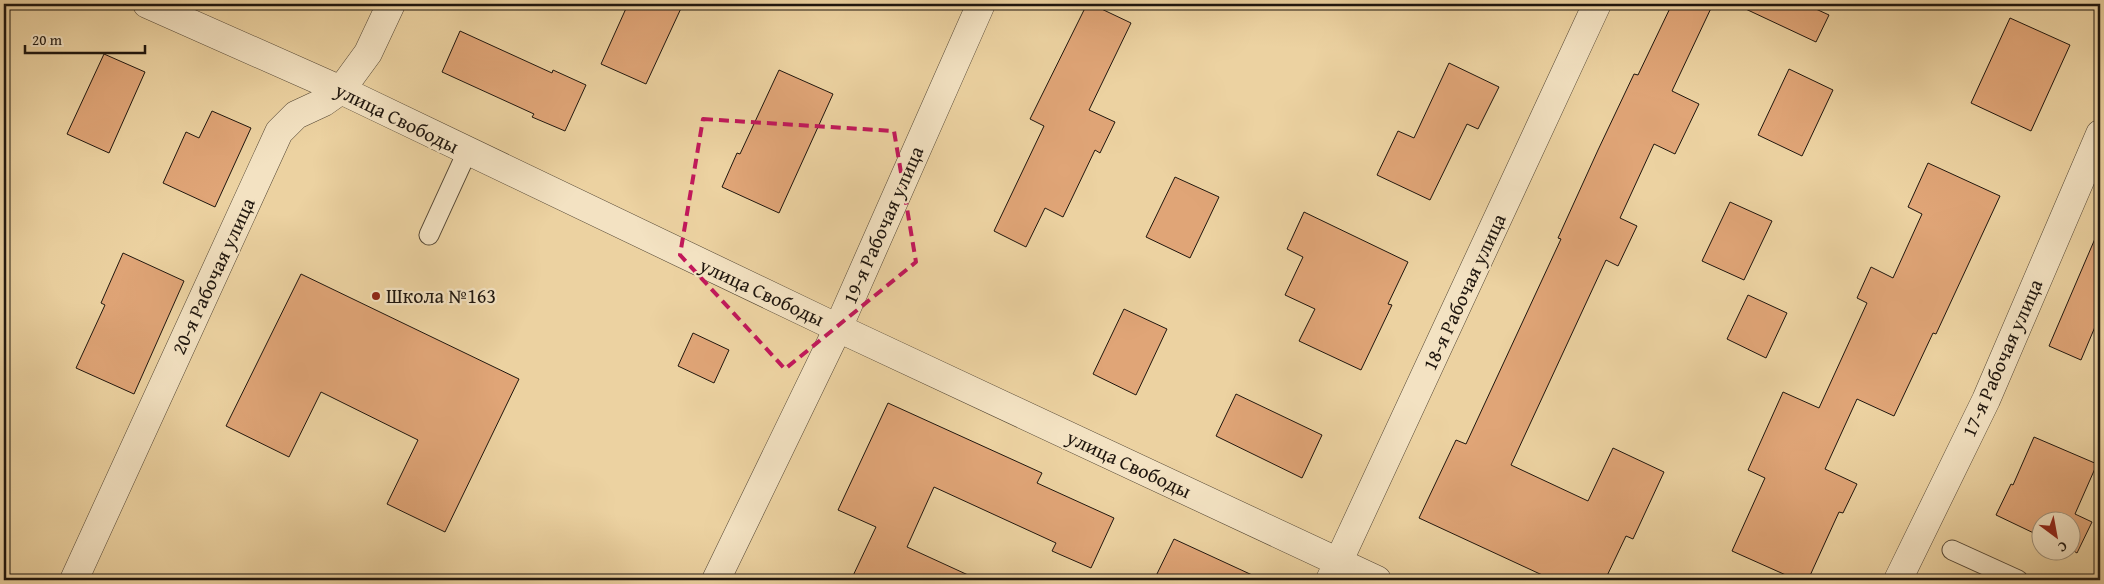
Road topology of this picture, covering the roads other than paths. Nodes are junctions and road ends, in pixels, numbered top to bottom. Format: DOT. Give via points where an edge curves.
graph roads {
  1 [pos="147,4"];
  2 [pos="391,4"];
  3 [pos="981,4"];
  4 [pos="1597,4"];
  5 [pos="341,90"];
  6 [pos="2100,134"];
  7 [pos="467,152"];
  8 [pos="429,235"];
  9 [pos="838,328"];
  10 [pos="1952,550"];
  11 [pos="1335,572"];
  12 [pos="74,580"];
  13 [pos="716,580"];
  14 [pos="1377,580"];
  15 [pos="1898,580"];
  16 [pos="2018,580"];
  1 -- 5 [label="street, улица Свободы"];
  2 -- 5 [label="street, 20-я Рабочая улица" via="368,53"];
  3 -- 9 [label="street, 19-я Рабочая улица"];
  4 -- 11 [label="street, 18-я Рабочая улица"];
  5 -- 7 [label="street, улица Свободы"];
  5 -- 12 [label="street, 20-я Рабочая улица" via="296,115 279,132"];
  6 -- 15 [label="street, 17-я Рабочая улица" via="1986,400"];
  7 -- 8 [label="lane"];
  7 -- 9 [label="street, улица Свободы"];
  9 -- 11 [label="street, улица Свободы"];
  9 -- 13 [label="street, 19-я Рабочая улица"];
  10 -- 16 [label="lane"];
  11 -- 14 [label="street, улица Свободы"];
}
